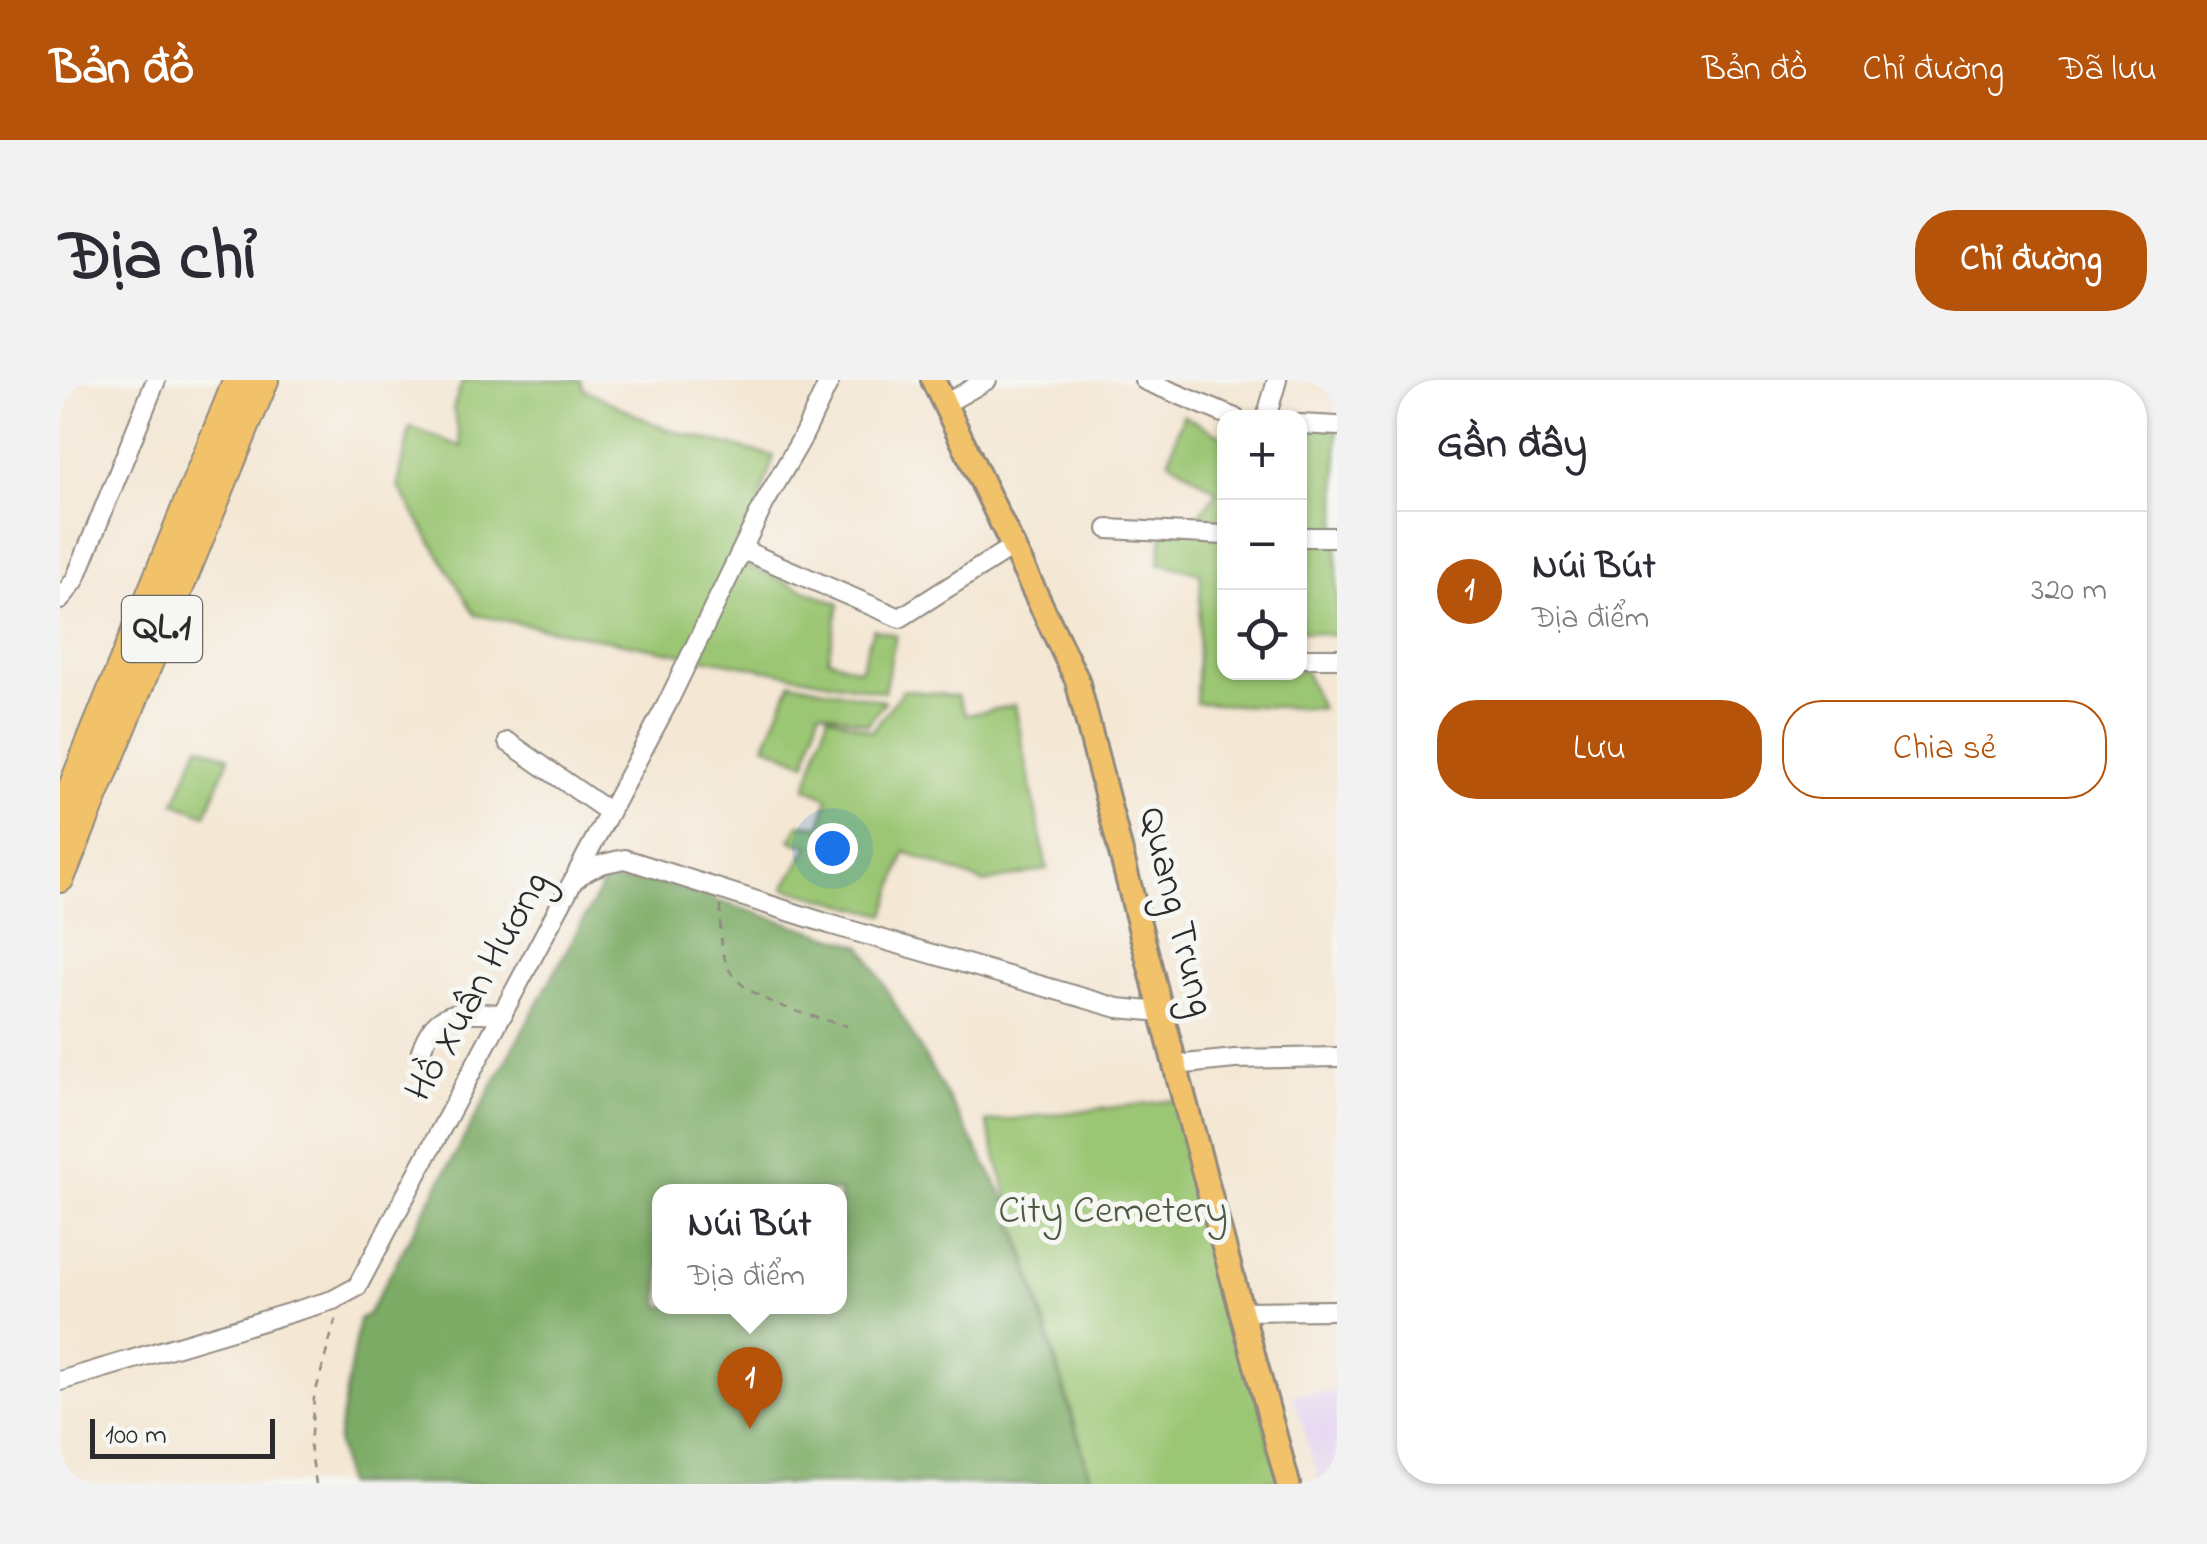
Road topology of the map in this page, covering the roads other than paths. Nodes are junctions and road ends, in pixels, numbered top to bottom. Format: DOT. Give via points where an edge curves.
graph roads {
  1 [pos="156,380"];
  2 [pos="238,380"];
  3 [pos="264,380"];
  4 [pos="830,380"];
  5 [pos="934,380"];
  6 [pos="986,380"];
  7 [pos="1144,380"];
  8 [pos="1276,380"];
  9 [pos="945,404"];
  10 [pos="1217,410"];
  11 [pos="1268,410"];
  12 [pos="1307,424"];
  13 [pos="1337,426"];
  14 [pos="1108,529"];
  15 [pos="1217,535"];
  16 [pos="1307,537"];
  17 [pos="1337,537"];
  18 [pos="1015,545"];
  19 [pos="743,550"];
  20 [pos="60,600"];
  21 [pos="1307,658"];
  22 [pos="1337,658"];
  23 [pos="508,742"];
  24 [pos="80,771"];
  25 [pos="60,800"];
  26 [pos="609,812"];
  27 [pos="60,819"];
  28 [pos="60,878"];
  29 [pos="574,881"];
  30 [pos="1162,1012"];
  31 [pos="503,1014"];
  32 [pos="421,1050"];
  33 [pos="1337,1056"];
  34 [pos="1175,1065"];
  35 [pos="1337,1310"];
  36 [pos="1242,1311"];
  37 [pos="60,1381"];
  38 [pos="1288,1484"];
  1 -- 20 [label="street" via="75,580"];
  2 -- 24 [label="highway, QL.1"];
  3 -- 28 [label="highway, QL.1"];
  4 -- 19 [label="street"];
  5 -- 9 [label="main road, Quang Trung"];
  6 -- 9 [label="street"];
  7 -- 10 [label="street"];
  8 -- 11 [label="street"];
  9 -- 18 [label="main road, Quang Trung"];
  12 -- 13 [label="street"];
  14 -- 15 [label="street"];
  16 -- 17 [label="street"];
  18 -- 19 [label="street" via="900,618"];
  18 -- 30 [label="main road, Quang Trung" via="1077,680"];
  19 -- 26 [label="street"];
  21 -- 22 [label="street"];
  23 -- 26 [label="street"];
  24 -- 25 [label="street"];
  24 -- 27 [label="highway, QL.1"];
  26 -- 29 [label="street"];
  29 -- 30 [label="street, Hồ Xuân Hương" via="588,868 625,859 1118,1008"];
  29 -- 31 [label="street, Hồ Xuân Hương"];
  30 -- 34 [label="main road, Quang Trung"];
  31 -- 32 [label="street" via="441,1017"];
  31 -- 37 [label="street, Hồ Xuân Hương" via="357,1286 341,1298"];
  33 -- 34 [label="street"];
  34 -- 36 [label="main road, Quang Trung"];
  35 -- 36 [label="street"];
  36 -- 38 [label="main road, Quang Trung"];
}
